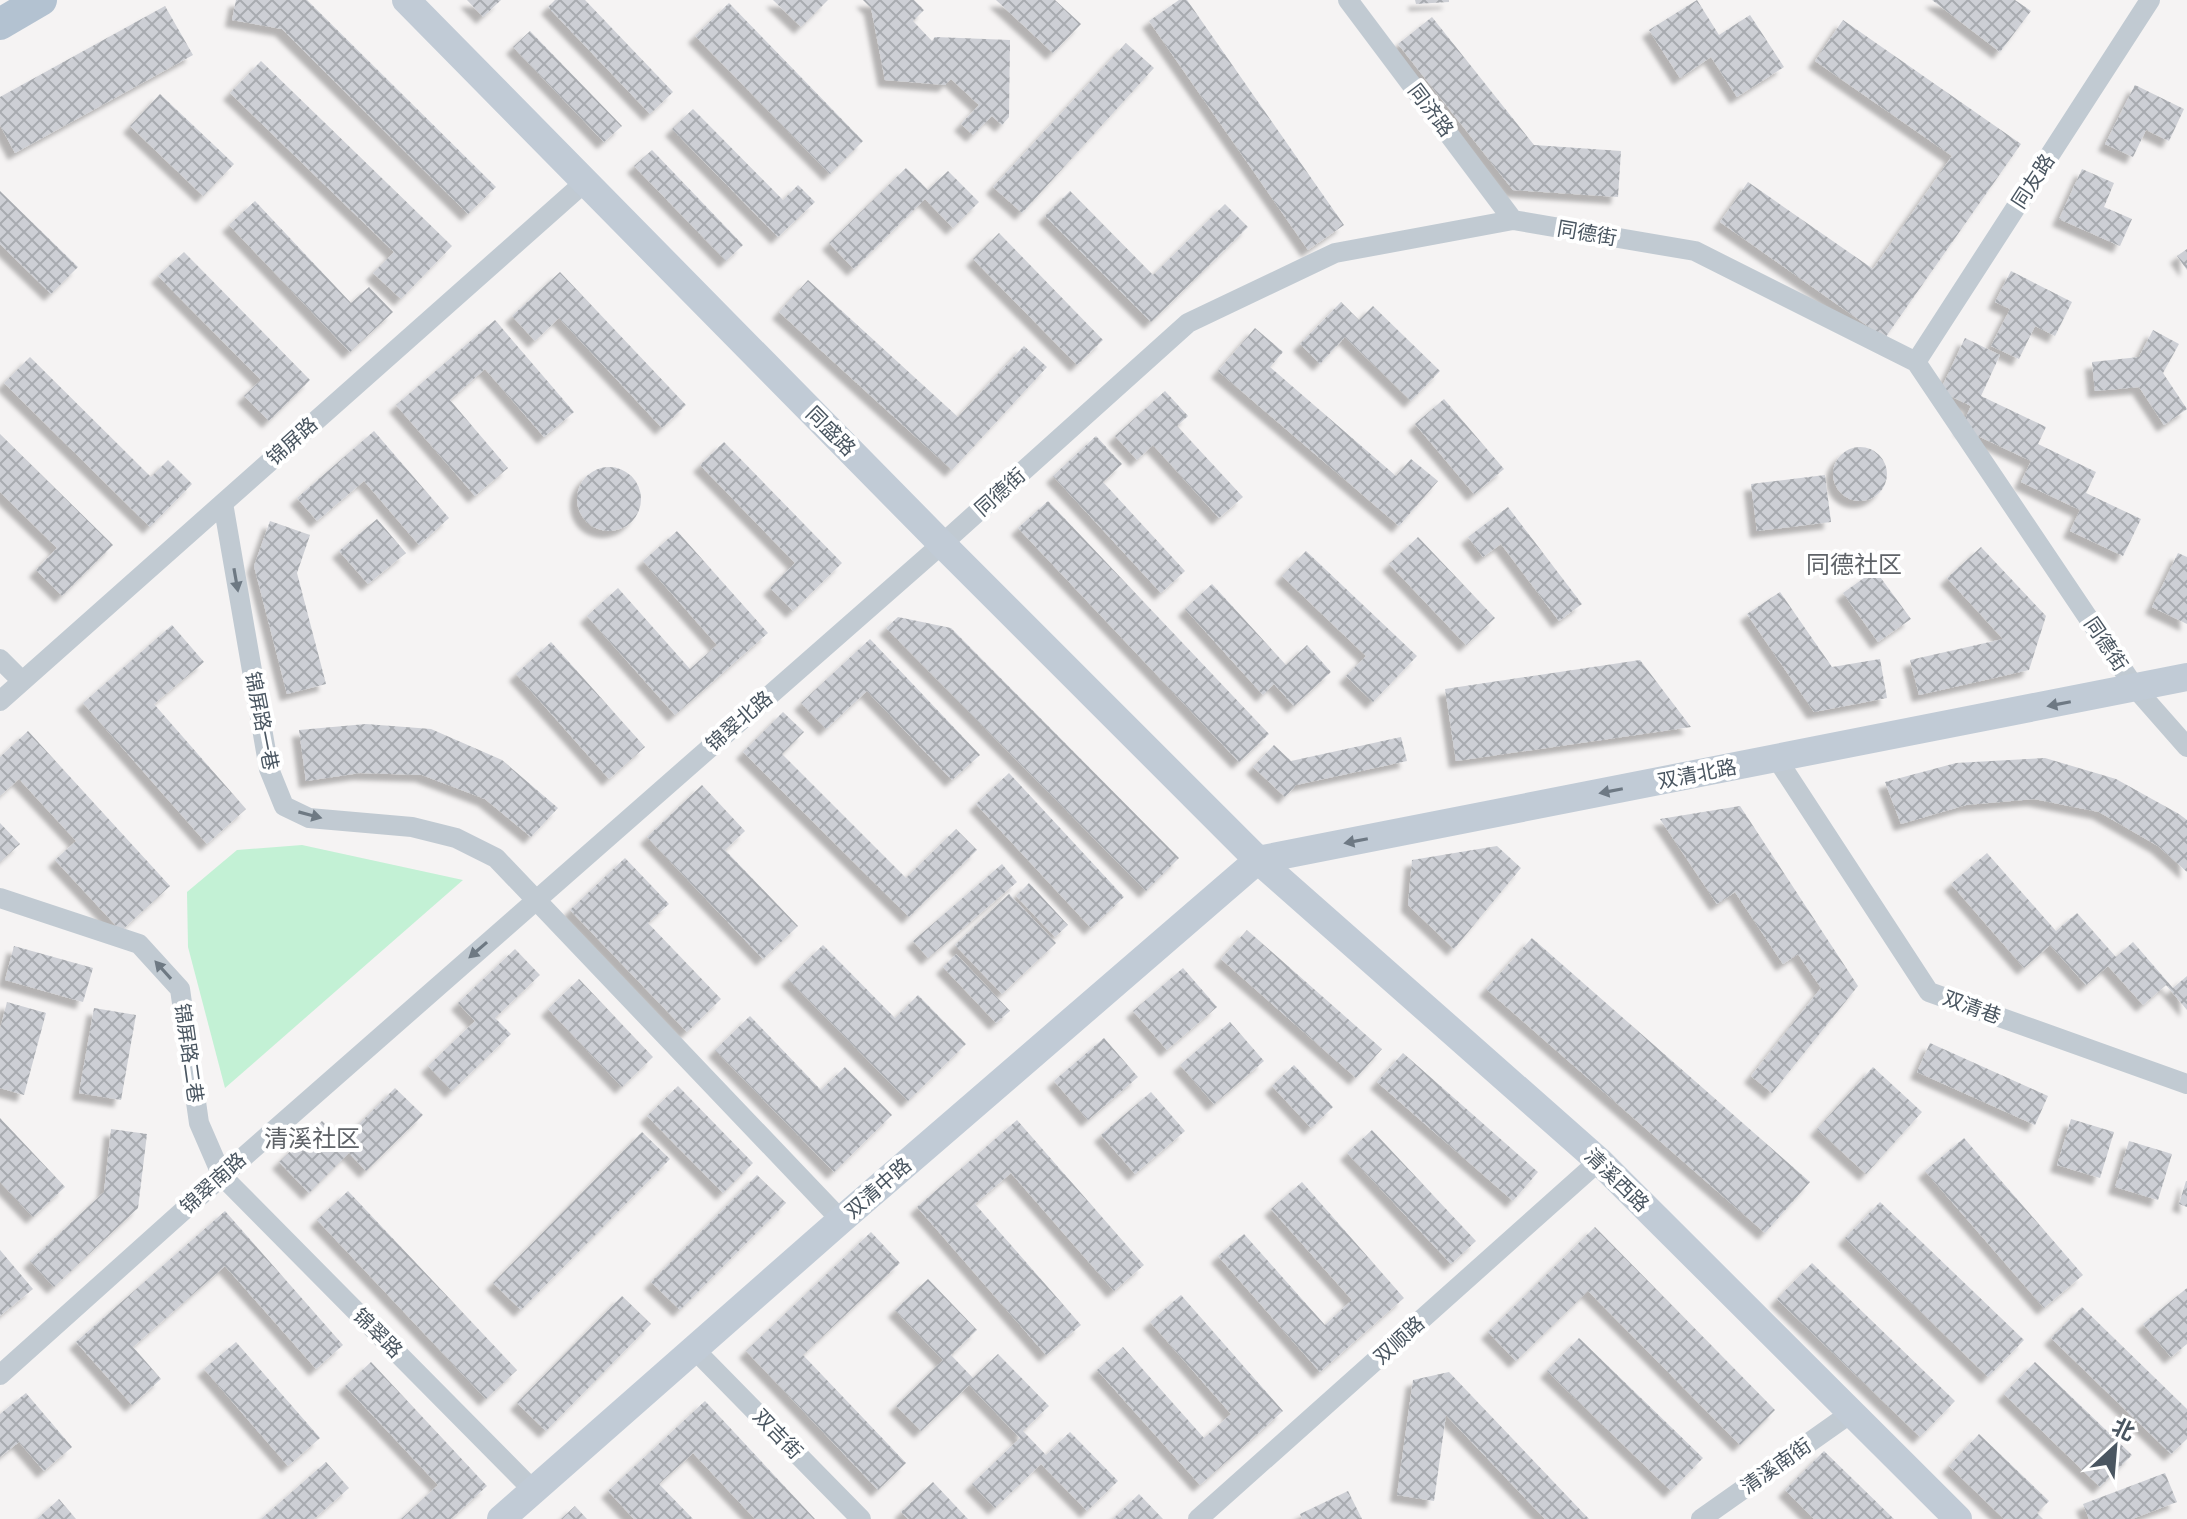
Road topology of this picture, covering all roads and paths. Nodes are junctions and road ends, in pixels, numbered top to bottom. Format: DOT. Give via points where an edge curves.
graph roads {
  1 [pos="41,0"];
  2 [pos="406,0"];
  3 [pos="1348,0"];
  4 [pos="2150,0"];
  5 [pos="0,24"];
  6 [pos="585,182"];
  7 [pos="1513,220"];
  8 [pos="1916,362"];
  9 [pos="223,503"];
  10 [pos="942,544"];
  11 [pos="0,659"];
  12 [pos="2187,677"];
  13 [pos="22,681"];
  14 [pos="2136,689"];
  15 [pos="0,701"];
  16 [pos="2187,747"];
  17 [pos="1777,759"];
  18 [pos="1258,860"];
  19 [pos="0,898"];
  20 [pos="536,899"];
  21 [pos="2187,1084"];
  22 [pos="1599,1161"];
  23 [pos="222,1176"];
  24 [pos="841,1220"];
  25 [pos="694,1349"];
  26 [pos="0,1375"];
  27 [pos="1851,1413"];
  28 [pos="534,1491"];
  29 [pos="501,1519"];
  30 [pos="861,1519"];
  31 [pos="1198,1519"];
  32 [pos="1701,1519"];
  33 [pos="1958,1519"];
  1 -- 5 [label="main road"];
  2 -- 6 [label="street, 同盛路"];
  3 -- 7 [label="street, 同济路"];
  4 -- 8 [label="street, 同友路"];
  6 -- 9 [label="street, 锦屏路"];
  6 -- 10 [label="street, 同盛路"];
  7 -- 8 [label="street, 同德街" via="1695,251"];
  7 -- 10 [label="street, 同德街" via="1335,253 1188,323"];
  8 -- 14 [label="street, 同德街"];
  9 -- 13 [label="street, 锦屏路"];
  9 -- 20 [label="street, 锦屏路一巷, one-way" via="269,769 284,806 309,818 412,827 456,838 496,858"];
  10 -- 18 [label="street, 同盛路"];
  10 -- 20 [label="street, 锦翠北路"];
  11 -- 13 [label="street"];
  12 -- 14 [label="street, 双清北路"];
  13 -- 15 [label="street, 锦屏路"];
  14 -- 16 [label="street, 同德街"];
  14 -- 17 [label="street, 双清北路, one-way"];
  17 -- 18 [label="street, 双清北路, one-way"];
  17 -- 21 [label="street, 双清巷" via="1929,992"];
  18 -- 22 [label="street, 清溪西路"];
  18 -- 24 [label="street, 双清中路"];
  23 -- 19 [label="street, 锦屏路二巷, one-way" via="199,1123 180,989 139,944"];
  20 -- 23 [label="street, 锦翠南路, one-way"];
  20 -- 24 [label="street"];
  22 -- 27 [label="street, 清溪西路"];
  22 -- 31 [label="street, 双顺路"];
  23 -- 26 [label="street, 锦翠南路"];
  23 -- 28 [label="street, 锦翠路"];
  24 -- 25 [label="street, 双清中路"];
  25 -- 28 [label="street, 双清中路"];
  25 -- 30 [label="street, 双吉街"];
  27 -- 32 [label="street, 清溪南街"];
  27 -- 33 [label="street, 清溪西路"];
  28 -- 29 [label="street, 双清中路"];
}
